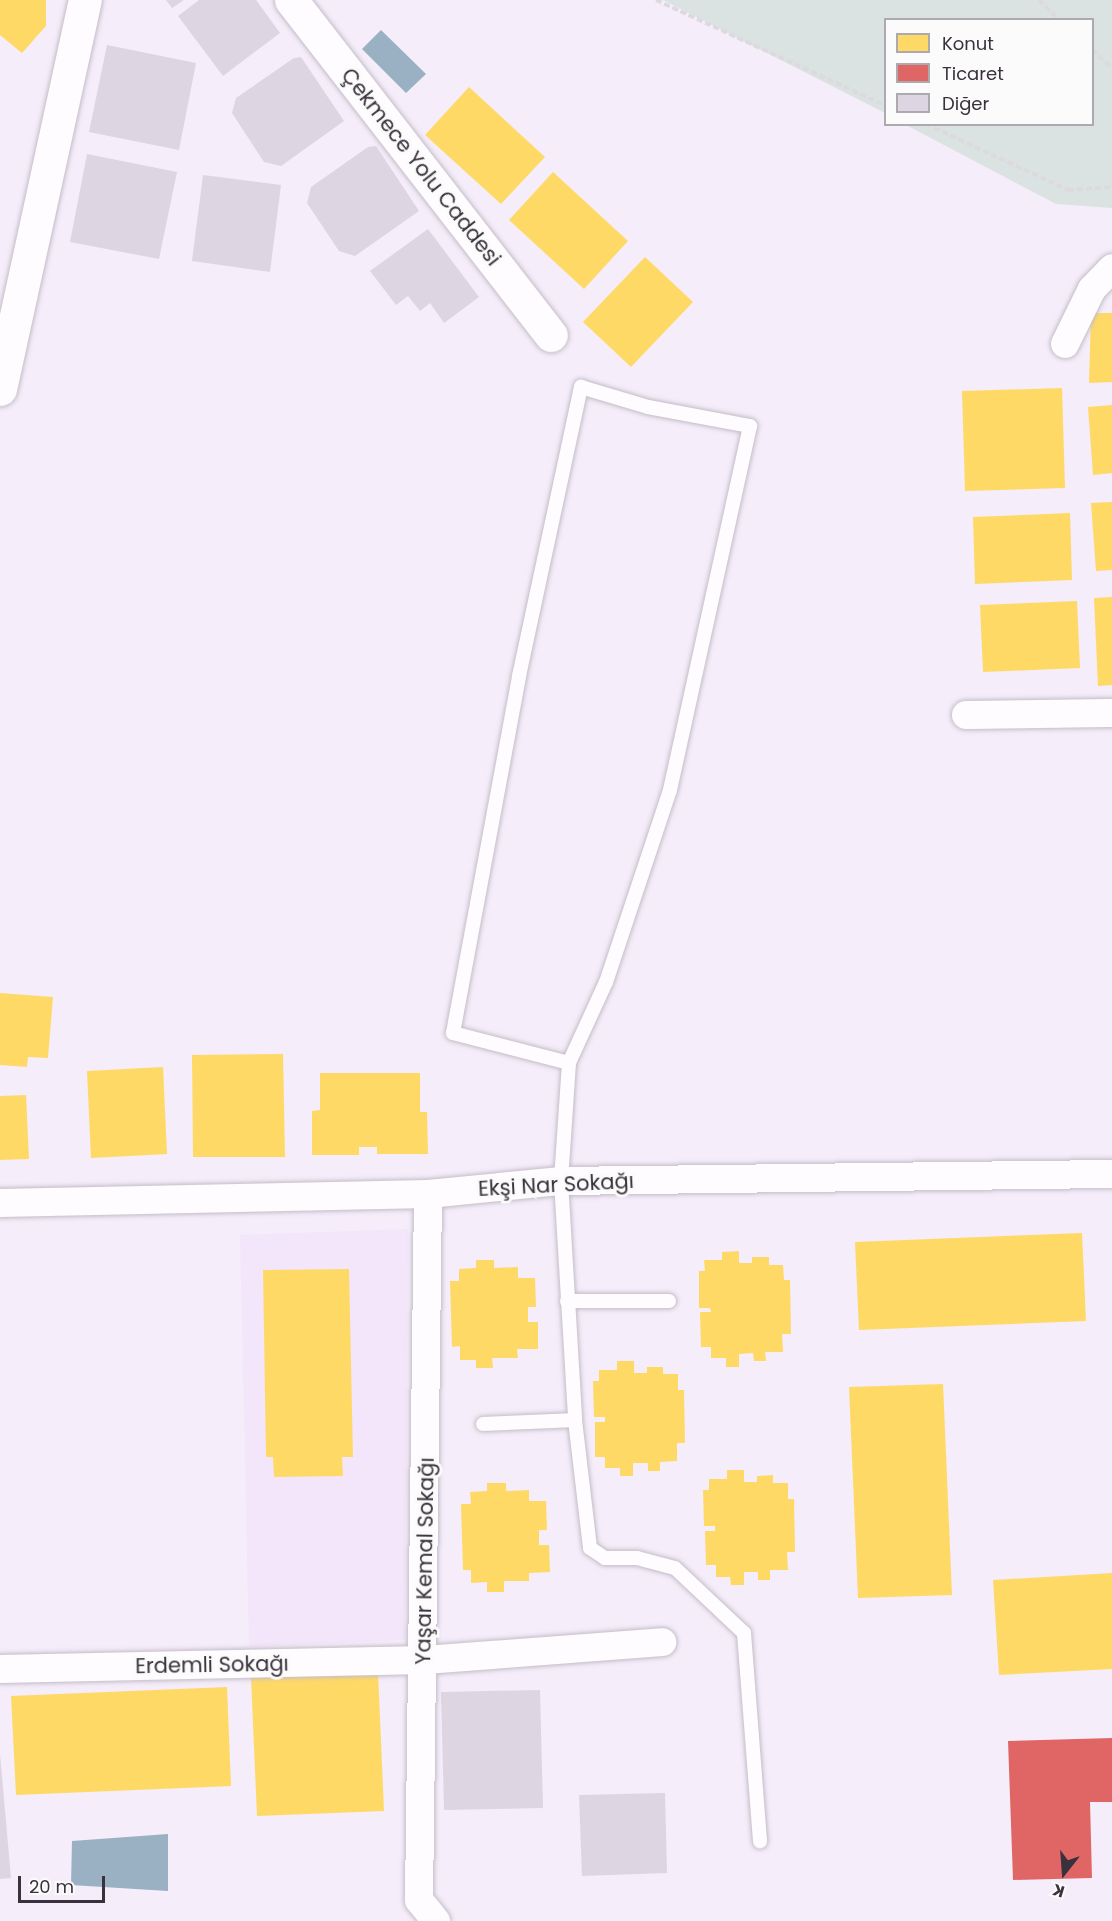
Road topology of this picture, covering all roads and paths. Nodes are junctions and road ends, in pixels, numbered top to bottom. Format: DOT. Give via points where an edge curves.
graph roads {
  1 [pos="85,0"];
  2 [pos="291,0"];
  3 [pos="656,0"];
  4 [pos="1039,0"];
  5 [pos="1058,18"];
  6 [pos="1094,52"];
  7 [pos="1112,68"];
  8 [pos="884,106"];
  9 [pos="930,126"];
  10 [pos="1112,187"];
  11 [pos="1112,268"];
  12 [pos="551,335"];
  13 [pos="1065,344"];
  14 [pos="0,389"];
  15 [pos="1112,713"];
  16 [pos="966,715"];
  17 [pos="569,1064"];
  18 [pos="1112,1174"];
  19 [pos="561,1181"];
  20 [pos="428,1194"];
  21 [pos="0,1203"];
  22 [pos="567,1301"];
  23 [pos="669,1301"];
  24 [pos="574,1420"];
  25 [pos="483,1424"];
  26 [pos="662,1642"];
  27 [pos="425,1660"];
  28 [pos="0,1669"];
  29 [pos="760,1841"];
  30 [pos="436,1921"];
  1 -- 14 [label="main road"];
  2 -- 12 [label="main road, Çekmece Yolu Caddesi"];
  3 -- 8 [label="path"];
  4 -- 5 [label="path"];
  6 -- 7 [label="path"];
  9 -- 10 [label="path" via="1068,190"];
  11 -- 13 [label="street" via="1092,290"];
  15 -- 16 [label="street"];
  17 -- 17 [label="lane" via="606,982 670,790 750,426 648,406 581,387 519,676 453,1033"];
  17 -- 19 [label="lane"];
  18 -- 19 [label="street, Ekşi Nar Sokağı"];
  19 -- 20 [label="street, Ekşi Nar Sokağı"];
  19 -- 22 [label="lane"];
  20 -- 21 [label="street, Ekşi Nar Sokağı"];
  20 -- 27 [label="street, Yaşar Kemal Sokağı"];
  22 -- 23 [label="lane"];
  22 -- 24 [label="lane"];
  24 -- 25 [label="lane"];
  24 -- 29 [label="lane" via="590,1548 604,1558 637,1558 675,1568 744,1633"];
  26 -- 27 [label="street, Erdemli Sokağı"];
  27 -- 28 [label="street, Erdemli Sokağı"];
  27 -- 30 [label="street, Yaşar Kemal Sokağı" via="418,1900"];
}
